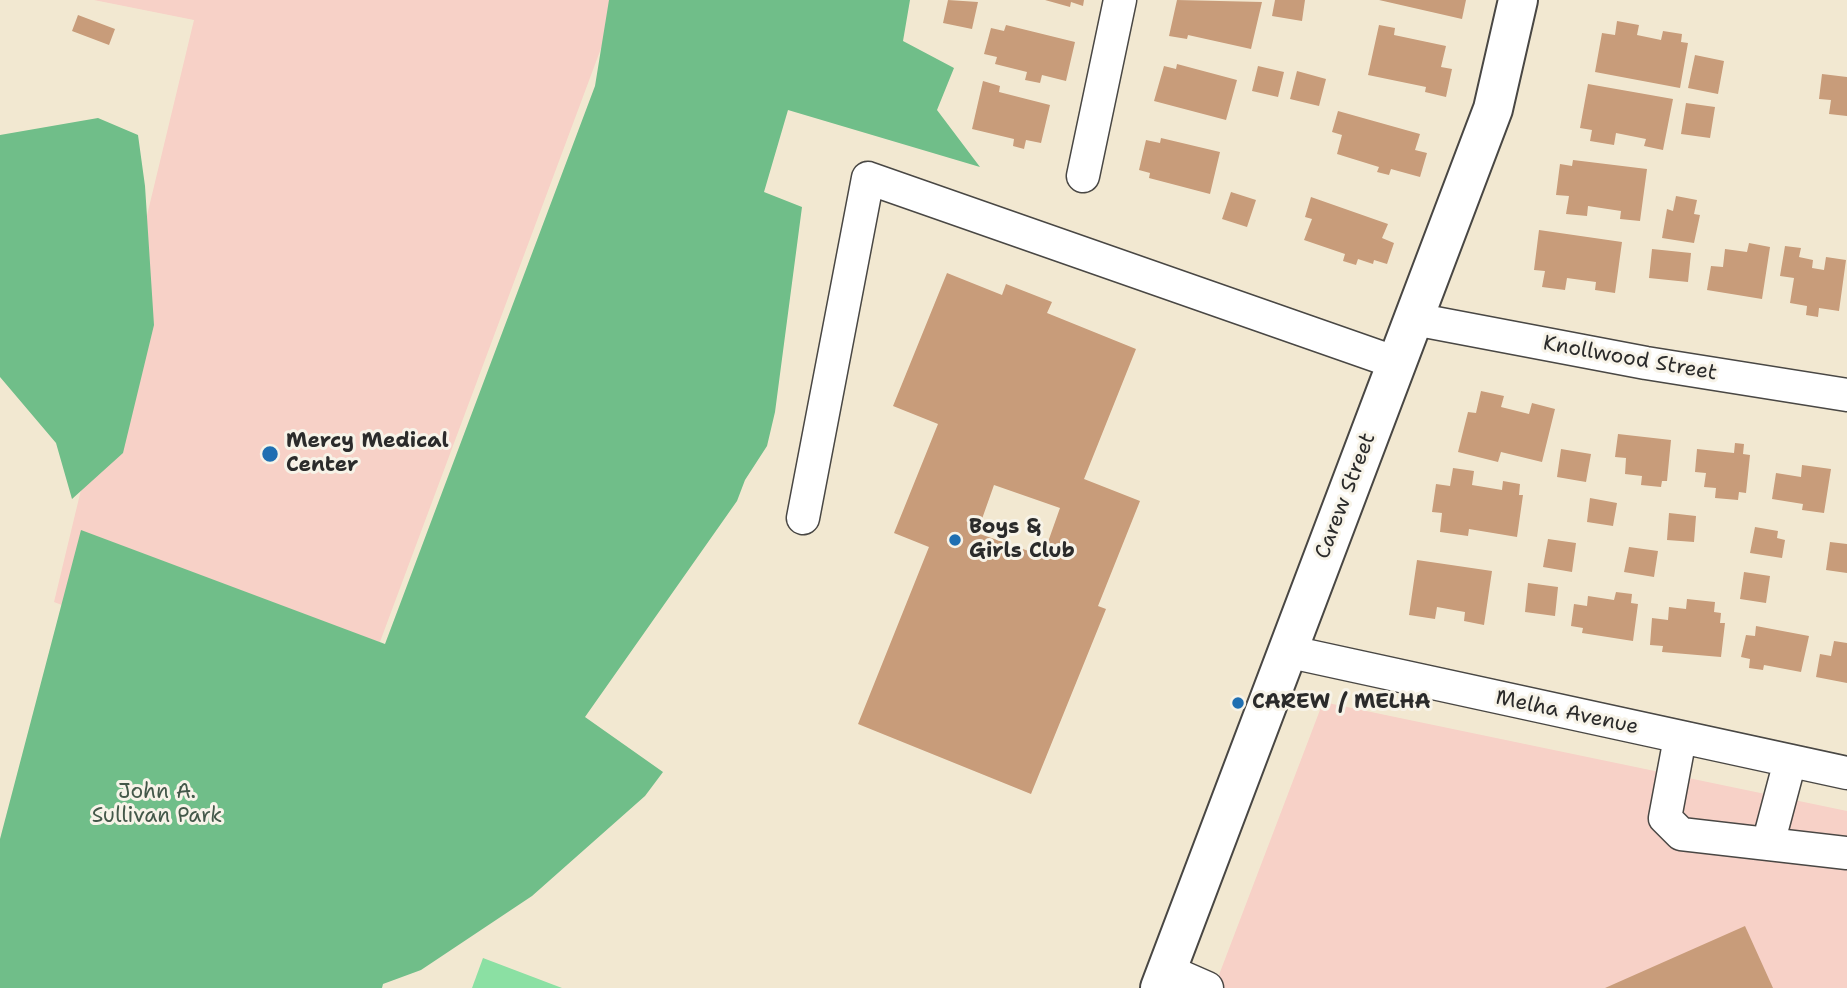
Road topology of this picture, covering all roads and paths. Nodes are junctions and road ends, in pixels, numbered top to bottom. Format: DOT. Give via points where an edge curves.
graph roads {
  1 [pos="1120,0"];
  2 [pos="1518,0"];
  3 [pos="1083,176"];
  4 [pos="1414,319"];
  5 [pos="1397,363"];
  6 [pos="1847,395"];
  7 [pos="803,518"];
  8 [pos="1286,652"];
  9 [pos="1680,737"];
  10 [pos="1790,761"];
  11 [pos="1847,773"];
  12 [pos="1768,844"];
  13 [pos="1847,853"];
  14 [pos="1163,979"];
  15 [pos="1207,988"];
  1 -- 3 [label="street"];
  2 -- 4 [label="main road, Carew Street" via="1493,109"];
  4 -- 5 [label="main road, Carew Street"];
  4 -- 6 [label="street, Knollwood Street"];
  5 -- 7 [label="street" via="868,178"];
  5 -- 8 [label="main road, Carew Street"];
  8 -- 9 [label="street, Melha Avenue"];
  8 -- 14 [label="main road, Carew Street"];
  9 -- 10 [label="street, Melha Avenue"];
  9 -- 12 [label="street" via="1665,818 1681,834"];
  10 -- 11 [label="street, Melha Avenue"];
  10 -- 12 [label="street"];
  12 -- 13 [label="street"];
  14 -- 15 [label="street"];
}
